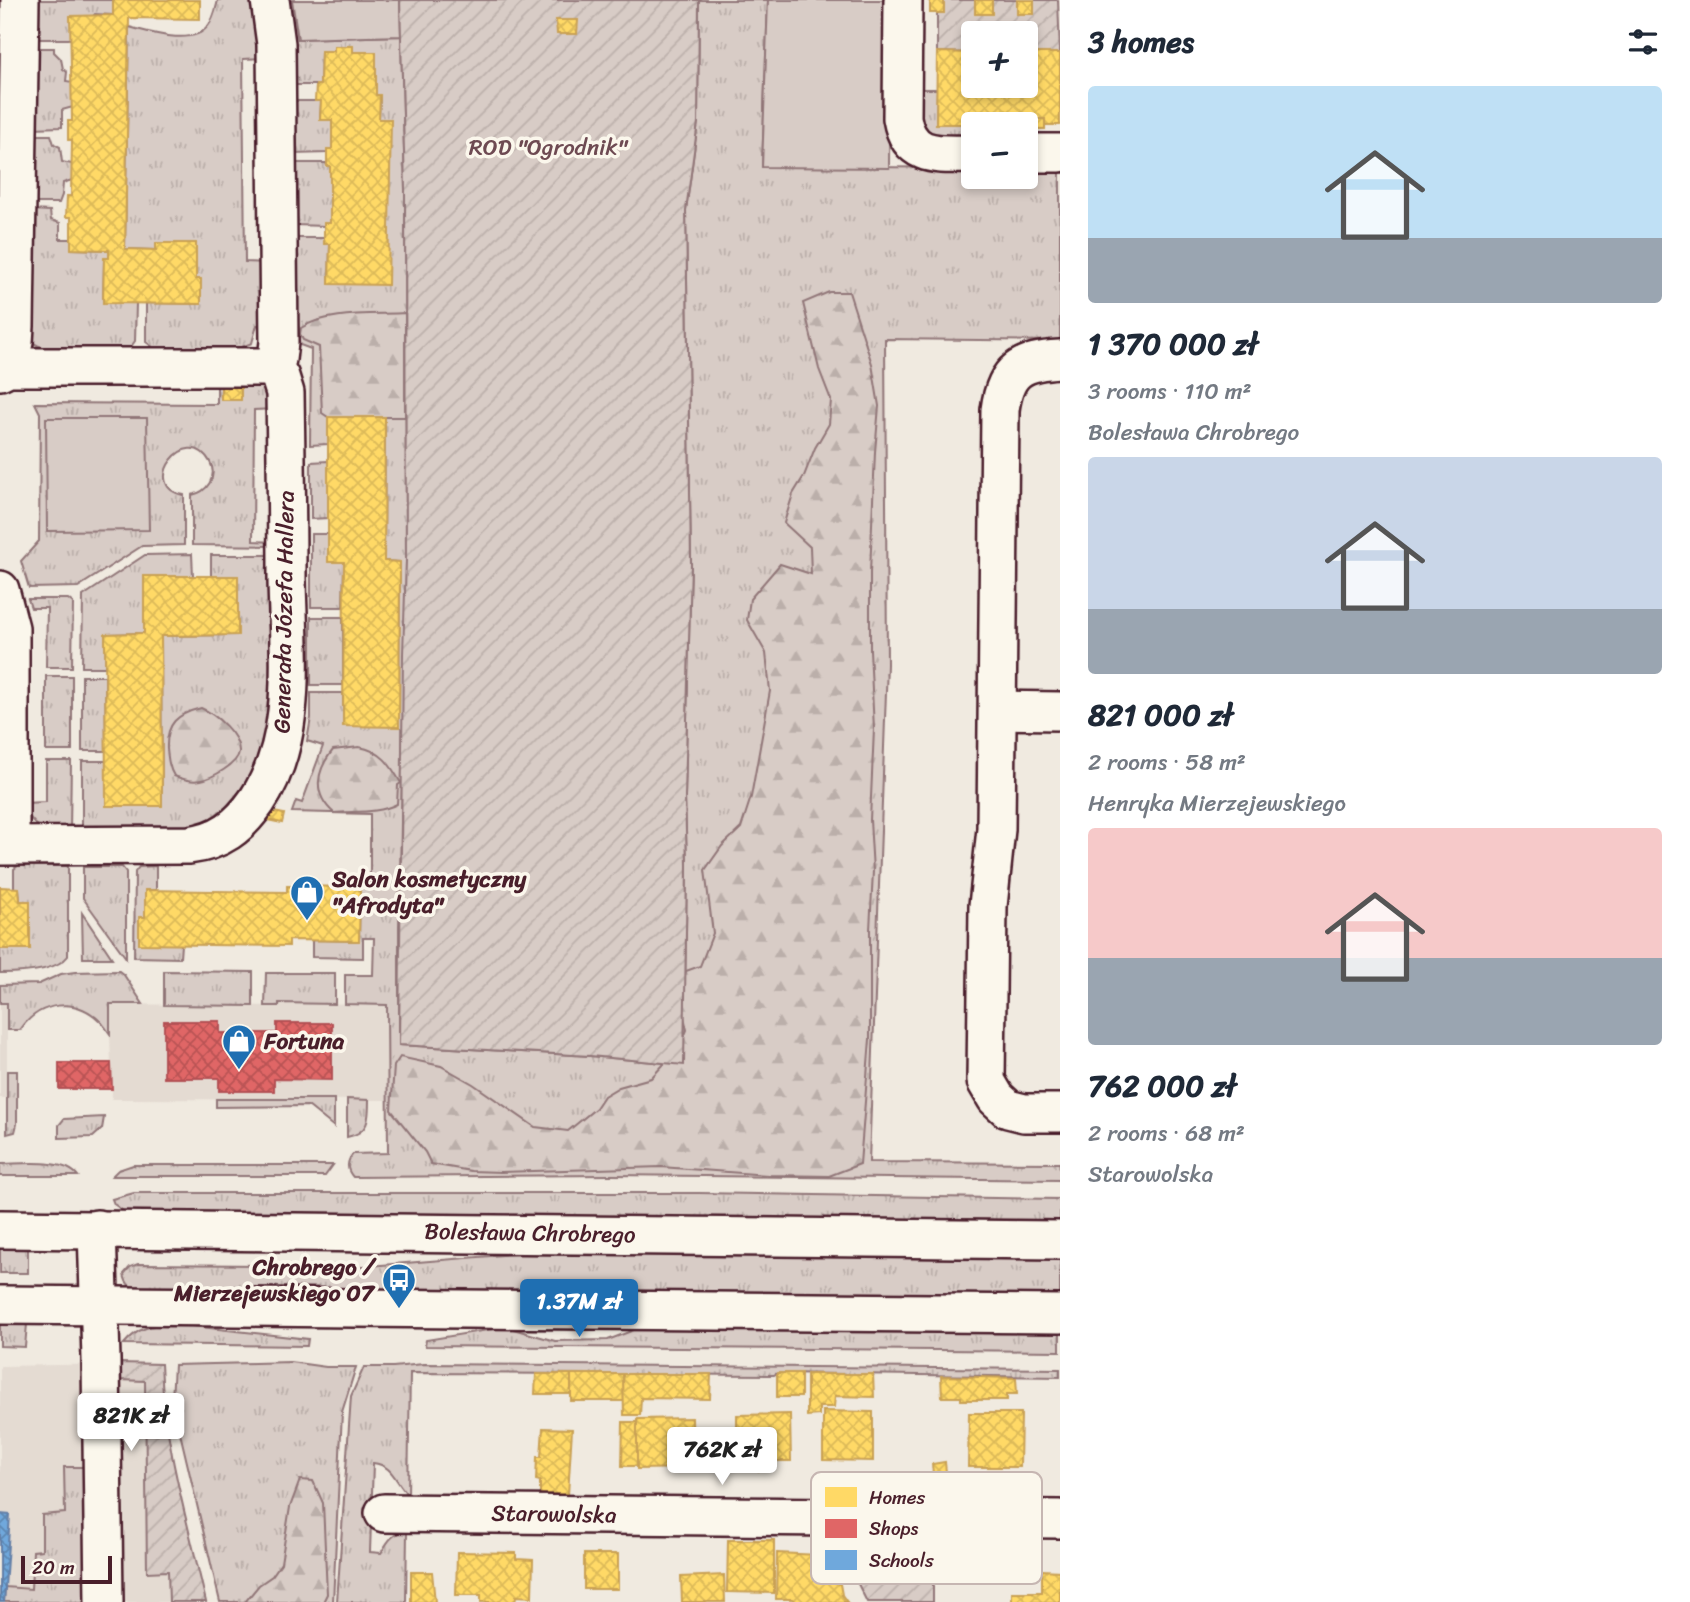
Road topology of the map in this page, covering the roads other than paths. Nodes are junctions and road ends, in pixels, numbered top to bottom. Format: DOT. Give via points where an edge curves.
graph roads {
  1 [pos="20,0"];
  2 [pos="270,0"];
  3 [pos="903,0"];
  4 [pos="1038,153"];
  5 [pos="1060,153"];
  6 [pos="961,154"];
  7 [pos="1060,359"];
  8 [pos="273,367"];
  9 [pos="4,369"];
  10 [pos="0,590"];
  11 [pos="998,710"];
  12 [pos="1060,711"];
  13 [pos="5,845"];
  14 [pos="1060,1113"];
  15 [pos="0,1229"];
  16 [pos="97,1229"];
  17 [pos="1060,1240"];
  18 [pos="0,1305"];
  19 [pos="99,1306"];
  20 [pos="1060,1314"];
  21 [pos="384,1513"];
  22 [pos="811,1517"];
  23 [pos="1042,1519"];
  24 [pos="1060,1519"];
  25 [pos="104,1602"];
  1 -- 9 [label="street" via="15,326"];
  2 -- 8 [label="street" via="276,44 279,332"];
  3 -- 6 [label="street" via="902,118 906,133 925,152"];
  4 -- 5 [label="street"];
  7 -- 11 [label="street" via="1025,364 1002,390"];
  8 -- 9 [label="street"];
  8 -- 13 [label="street, Generała Józefa Hallera" via="285,393 288,675 283,742 270,780 244,820 202,843"];
  10 -- 13 [label="street, Generała Józefa Hallera" via="10,628"];
  11 -- 12 [label="street"];
  11 -- 14 [label="street" via="996,829 988,906 986,1081 1008,1109"];
  15 -- 16 [label="street, Bolesława Chrobrego"];
  16 -- 17 [label="street, Bolesława Chrobrego"];
  16 -- 19 [label="street"];
  18 -- 19 [label="street"];
  19 -- 20 [label="street"];
  19 -- 25 [label="street"];
  21 -- 22 [label="street, Starowolska"];
  23 -- 24 [label="street, Starowolska"];
}
